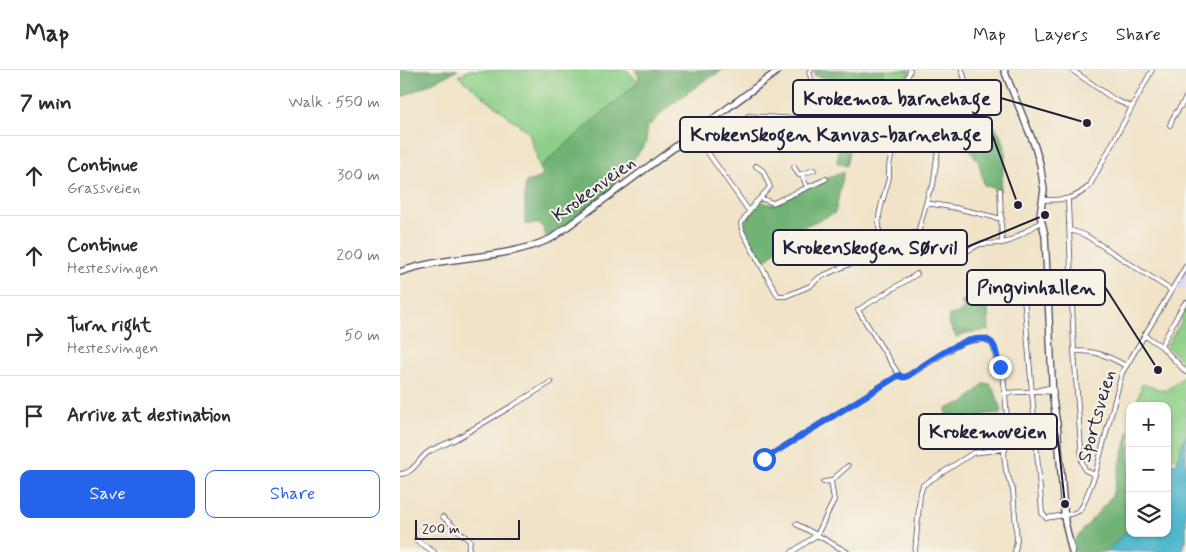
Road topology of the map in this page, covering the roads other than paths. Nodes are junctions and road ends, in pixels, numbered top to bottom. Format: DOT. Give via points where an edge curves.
graph roads {
  1 [pos="779,70"];
  2 [pos="910,70"];
  3 [pos="962,70"];
  4 [pos="1004,70"];
  5 [pos="1072,70"];
  6 [pos="1152,70"];
  7 [pos="810,71"];
  8 [pos="862,84"];
  9 [pos="905,85"];
  10 [pos="847,91"];
  11 [pos="1186,98"];
  12 [pos="902,104"];
  13 [pos="1132,107"];
  14 [pos="941,110"];
  15 [pos="900,114"];
  16 [pos="748,116"];
  17 [pos="809,116"];
  18 [pos="793,118"];
  19 [pos="827,118"];
  20 [pos="987,118"];
  21 [pos="1170,125"];
  22 [pos="897,127"];
  23 [pos="940,127"];
  24 [pos="694,133"];
  25 [pos="736,133"];
  26 [pos="791,137"];
  27 [pos="756,166"];
  28 [pos="794,167"];
  29 [pos="814,170"];
  30 [pos="802,175"];
  31 [pos="826,179"];
  32 [pos="807,187"];
  33 [pos="1000,190"];
  34 [pos="760,198"];
  35 [pos="1068,199"];
  36 [pos="1043,200"];
  37 [pos="926,203"];
  38 [pos="749,211"];
  39 [pos="1002,219"];
  40 [pos="1041,222"];
  41 [pos="1070,230"];
  42 [pos="918,233"];
  43 [pos="1002,244"];
  44 [pos="889,248"];
  45 [pos="1186,266"];
  46 [pos="400,272"];
  47 [pos="917,274"];
  48 [pos="910,279"];
  49 [pos="1046,280"];
  50 [pos="913,285"];
  51 [pos="1171,290"];
  52 [pos="1186,302"];
  53 [pos="1144,335"];
  54 [pos="1161,346"];
  55 [pos="1074,351"];
  56 [pos="1126,366"];
  57 [pos="1186,372"];
  58 [pos="899,375"];
  59 [pos="551,382"];
  60 [pos="1053,389"];
  61 [pos="1030,391"];
  62 [pos="1005,393"];
  63 [pos="1005,449"];
  64 [pos="764,459"];
  65 [pos="848,466"];
  66 [pos="400,474"];
  67 [pos="1095,475"];
  68 [pos="831,481"];
  69 [pos="823,482"];
  70 [pos="1065,516"];
  71 [pos="443,517"];
  72 [pos="796,524"];
  73 [pos="817,535"];
  74 [pos="416,540"];
  75 [pos="434,552"];
  76 [pos="468,552"];
  77 [pos="792,552"];
  78 [pos="847,552"];
  79 [pos="915,552"];
  80 [pos="1015,552"];
  81 [pos="1072,552"];
  1 -- 24 [label="main road, Krokenveien"];
  2 -- 9 [label="street"];
  3 -- 20 [label="street" via="971,100"];
  4 -- 36 [label="main road" via="1038,158"];
  5 -- 13 [label="street" via="1115,100"];
  6 -- 13 [label="street"];
  7 -- 17 [label="street"];
  8 -- 9 [label="street"];
  9 -- 12 [label="street"];
  10 -- 19 [label="street" via="830,90"];
  11 -- 21 [label="street"];
  12 -- 14 [label="street"];
  12 -- 15 [label="street"];
  13 -- 35 [label="street" via="1090,185 1084,192"];
  16 -- 18 [label="street"];
  17 -- 18 [label="street"];
  17 -- 19 [label="street" via="817,120"];
  18 -- 26 [label="street"];
  19 -- 26 [label="street" via="826,140"];
  22 -- 44 [label="street" via="878,224 880,235"];
  23 -- 37 [label="street" via="933,186"];
  24 -- 38 [label="street"];
  24 -- 46 [label="main road, Krokenveien" via="545,242 515,252"];
  25 -- 26 [label="street"];
  27 -- 34 [label="street" via="763,171 770,188"];
  28 -- 30 [label="street"];
  29 -- 30 [label="street"];
  30 -- 32 [label="street"];
  31 -- 32 [label="street"];
  32 -- 34 [label="street" via="773,203"];
  33 -- 39 [label="street"];
  34 -- 38 [label="street"];
  35 -- 36 [label="street"];
  35 -- 41 [label="street"];
  36 -- 40 [label="main road"];
  37 -- 39 [label="street"];
  37 -- 42 [label="street"];
  38 -- 44 [label="street" via="740,227 778,296 810,286 822,276 852,263 875,259"];
  39 -- 43 [label="street"];
  40 -- 43 [label="street"];
  40 -- 49 [label="main road" via="1045,235"];
  41 -- 51 [label="street" via="1085,234"];
  41 -- 55 [label="street"];
  42 -- 43 [label="street" via="948,260 980,244"];
  42 -- 44 [label="street" via="908,235"];
  45 -- 51 [label="street, Sportsveien"];
  47 -- 48 [label="street"];
  48 -- 50 [label="street"];
  48 -- 58 [label="street" via="858,310"];
  49 -- 60 [label="main road"];
  49 -- 61 [label="street" via="1027,280 1022,286"];
  51 -- 53 [label="street, Sportsveien"];
  52 -- 54 [label="street"];
  53 -- 54 [label="street"];
  53 -- 56 [label="street, Sportsveien"];
  54 -- 57 [label="street"];
  55 -- 56 [label="street" via="1103,354"];
  55 -- 67 [label="street" via="1082,465"];
  56 -- 67 [label="street, Sportsveien"];
  58 -- 62 [label="street" via="906,377 963,342 985,339 994,347"];
  58 -- 64 [label="street"];
  59 -- 66 [label="street" via="485,423 424,454 408,472"];
  60 -- 61 [label="street"];
  60 -- 70 [label="main road"];
  61 -- 62 [label="street"];
  61 -- 70 [label="street" via="1042,513 1046,518"];
  62 -- 63 [label="street" via="1009,441"];
  63 -- 79 [label="street" via="973,453 923,485"];
  63 -- 80 [label="street" via="1006,471 1013,490"];
  65 -- 68 [label="street"];
  67 -- 70 [label="street, Sportsveien" via="1081,508"];
  68 -- 69 [label="street"];
  68 -- 73 [label="street" via="834,500"];
  70 -- 81 [label="main road"];
  71 -- 76 [label="street" via="470,541"];
  72 -- 73 [label="street"];
  73 -- 77 [label="street"];
  73 -- 78 [label="street"];
  74 -- 75 [label="street"];
}
